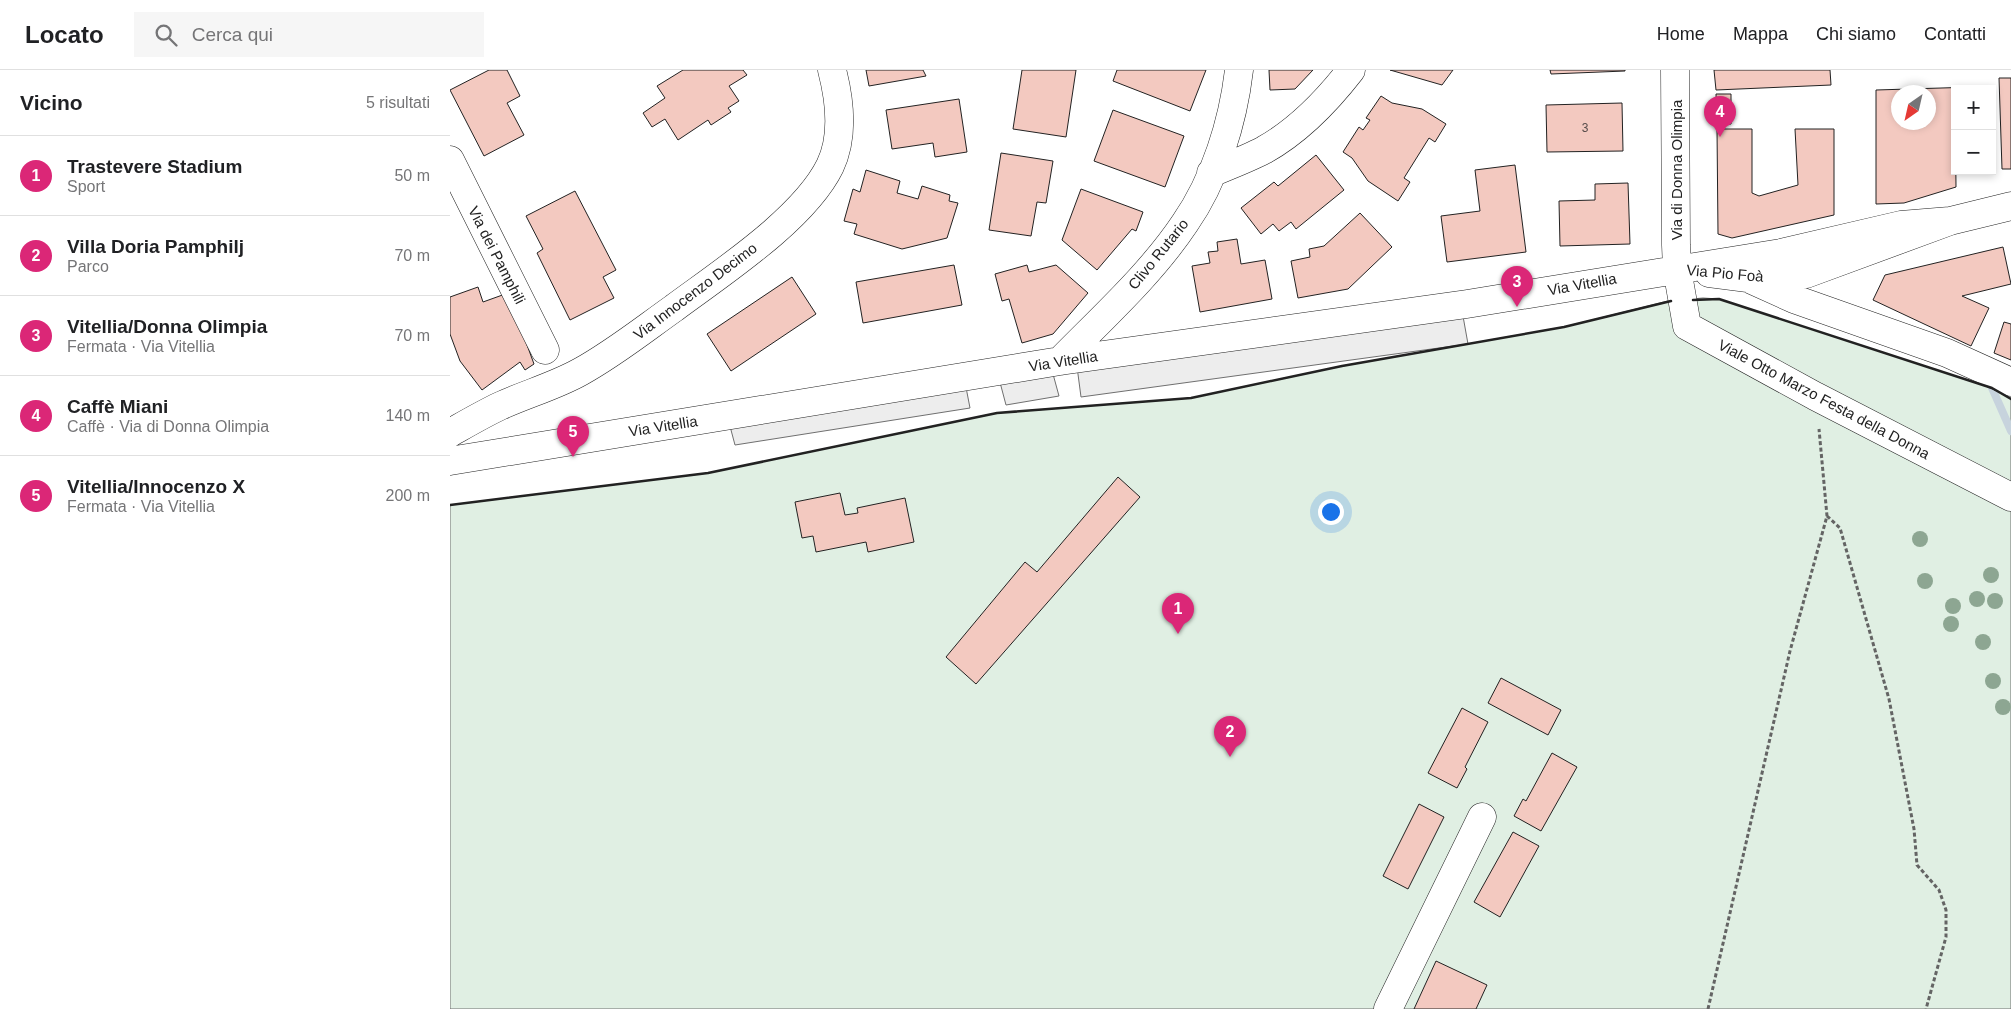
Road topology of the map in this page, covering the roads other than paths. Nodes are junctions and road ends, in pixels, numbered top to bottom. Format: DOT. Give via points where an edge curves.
graph roads {
  1 [pos="832,70"];
  2 [pos="1239,70"];
  3 [pos="1351,70"];
  4 [pos="1675,70"];
  5 [pos="450,160"];
  6 [pos="1211,173"];
  7 [pos="2011,206"];
  8 [pos="1747,268"];
  9 [pos="1678,269"];
  10 [pos="545,350"];
  11 [pos="1060,361"];
  12 [pos="2011,382"];
  13 [pos="450,433"];
  14 [pos="450,461"];
  15 [pos="2011,497"];
  16 [pos="1482,817"];
  17 [pos="1388,1009"];
  1 -- 13 [label="street, Via Innocenzo Decimo" via="839,116 837,146 817,188 788,218 701,289 579,373 499,406"];
  2 -- 6 [label="street, Clivo Rutario" via="1230,121"];
  3 -- 6 [label="street" via="1322,104 1291,131 1255,154"];
  4 -- 9 [label="street, Via di Donna Olimpia"];
  5 -- 10 [label="street, Via dei Pamphili"];
  6 -- 11 [label="street, Clivo Rutario" via="1174,238"];
  7 -- 8 [label="street, Via Pio Foà" via="1950,221 1894,226 1782,253"];
  8 -- 9 [label="street, Via Pio Foà"];
  8 -- 12 [label="street" via="1794,299 1947,353"];
  9 -- 11 [label="street, Via Vitellia" via="1467,304"];
  9 -- 15 [label="street, Viale Otto Marzo Festa della Donna" via="1687,326"];
  11 -- 14 [label="street, Via Vitellia"];
  16 -- 17 [label="street"];
}
